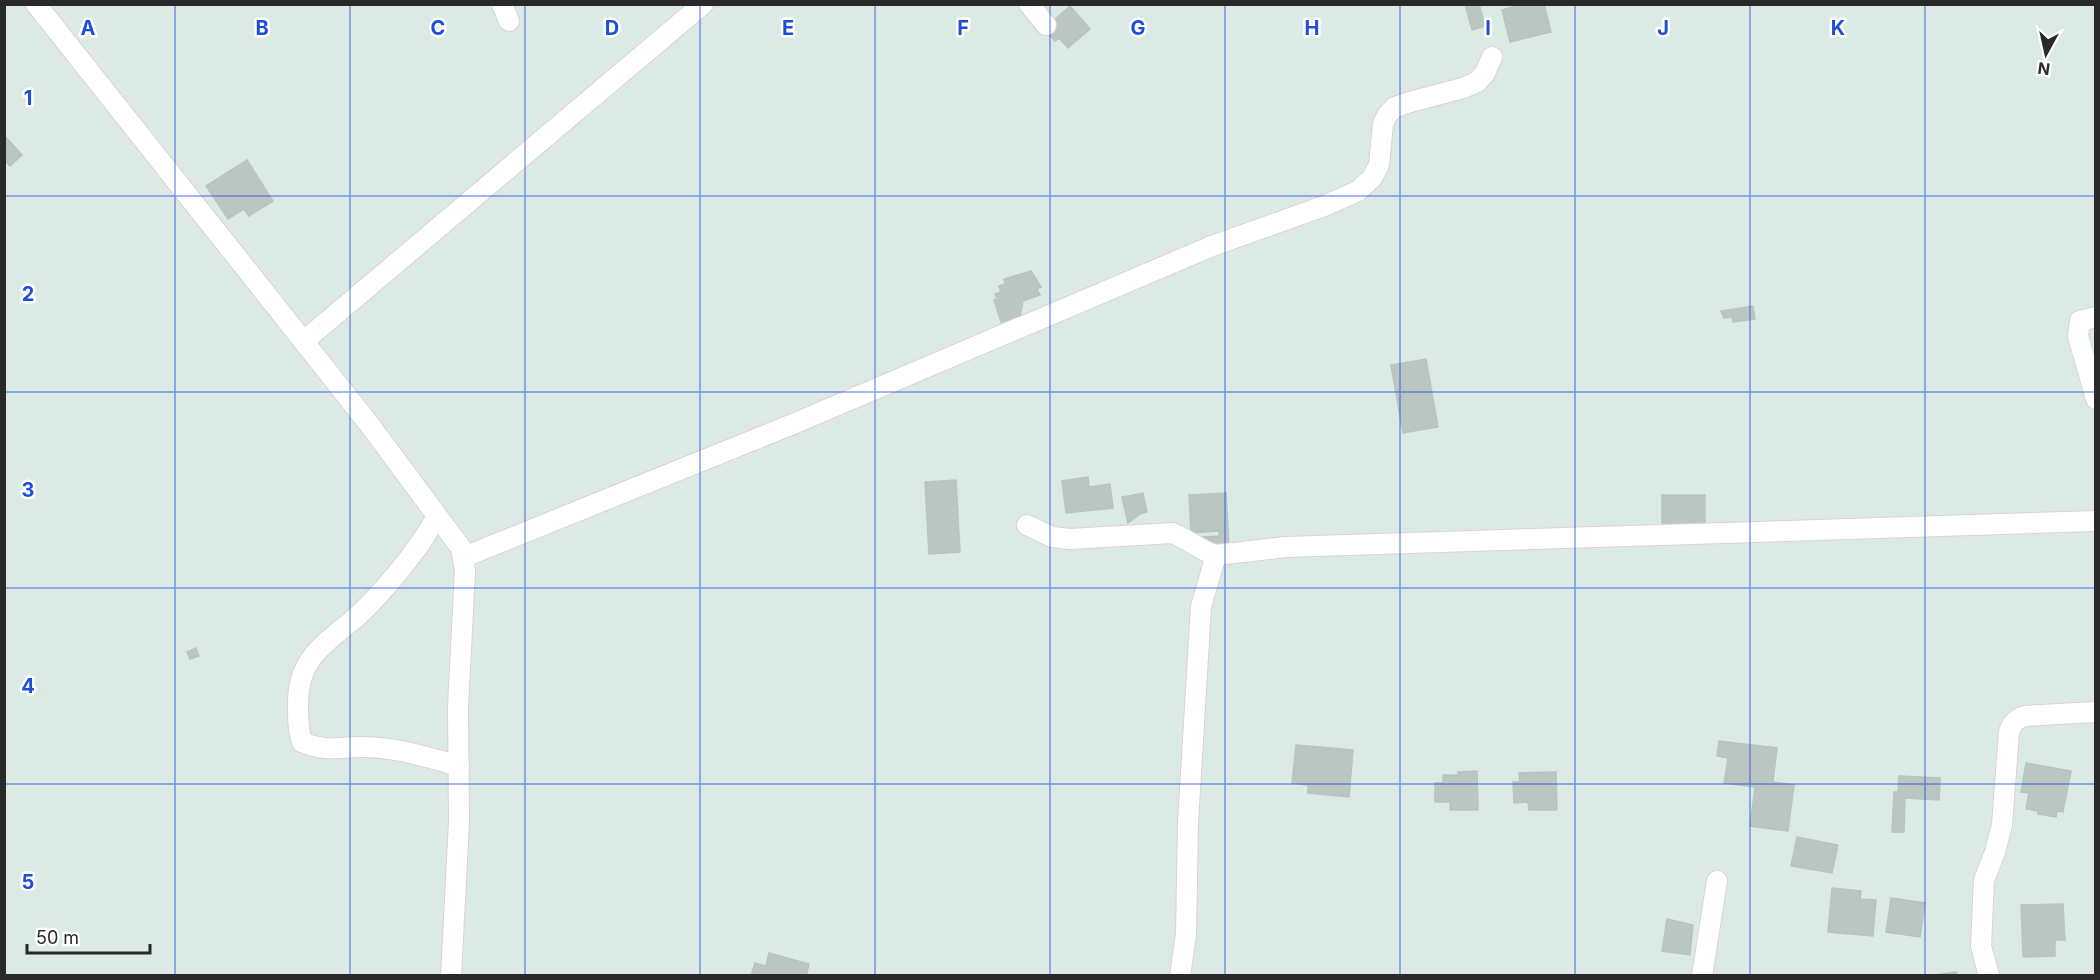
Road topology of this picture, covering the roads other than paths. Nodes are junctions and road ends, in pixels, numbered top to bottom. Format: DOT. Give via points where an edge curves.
graph roads {
  1 [pos="36,4"];
  2 [pos="703,4"];
  3 [pos="1029,4"];
  4 [pos="1046,25"];
  5 [pos="1492,57"];
  6 [pos="2096,316"];
  7 [pos="304,342"];
  8 [pos="2096,399"];
  9 [pos="436,516"];
  10 [pos="2096,522"];
  11 [pos="1027,525"];
  12 [pos="1216,555"];
  13 [pos="464,557"];
  14 [pos="2096,712"];
  15 [pos="459,766"];
  16 [pos="1717,881"];
  17 [pos="451,975"];
  18 [pos="1180,975"];
  19 [pos="1701,975"];
  20 [pos="1989,975"];
  1 -- 7 [label="street"];
  2 -- 7 [label="street"];
  3 -- 4 [label="street"];
  5 -- 13 [label="street" via="1477,82 1395,107 1383,124 1378,165 1372,178 1358,190 1212,246 794,424"];
  6 -- 8 [label="street" via="2080,321 2078,336"];
  7 -- 9 [label="street"];
  9 -- 13 [label="street"];
  9 -- 15 [label="street" via="407,563 364,609 316,651 304,669 298,689 298,730 302,742 318,749 401,750"];
  10 -- 12 [label="street" via="1286,547"];
  11 -- 12 [label="street" via="1052,537 1070,539 1172,533"];
  12 -- 18 [label="street" via="1201,608 1188,823 1186,934"];
  13 -- 15 [label="street"];
  14 -- 20 [label="street" via="2025,716 2011,726 2002,825 1984,880 1981,946"];
  15 -- 17 [label="street"];
  16 -- 19 [label="street"];
}
